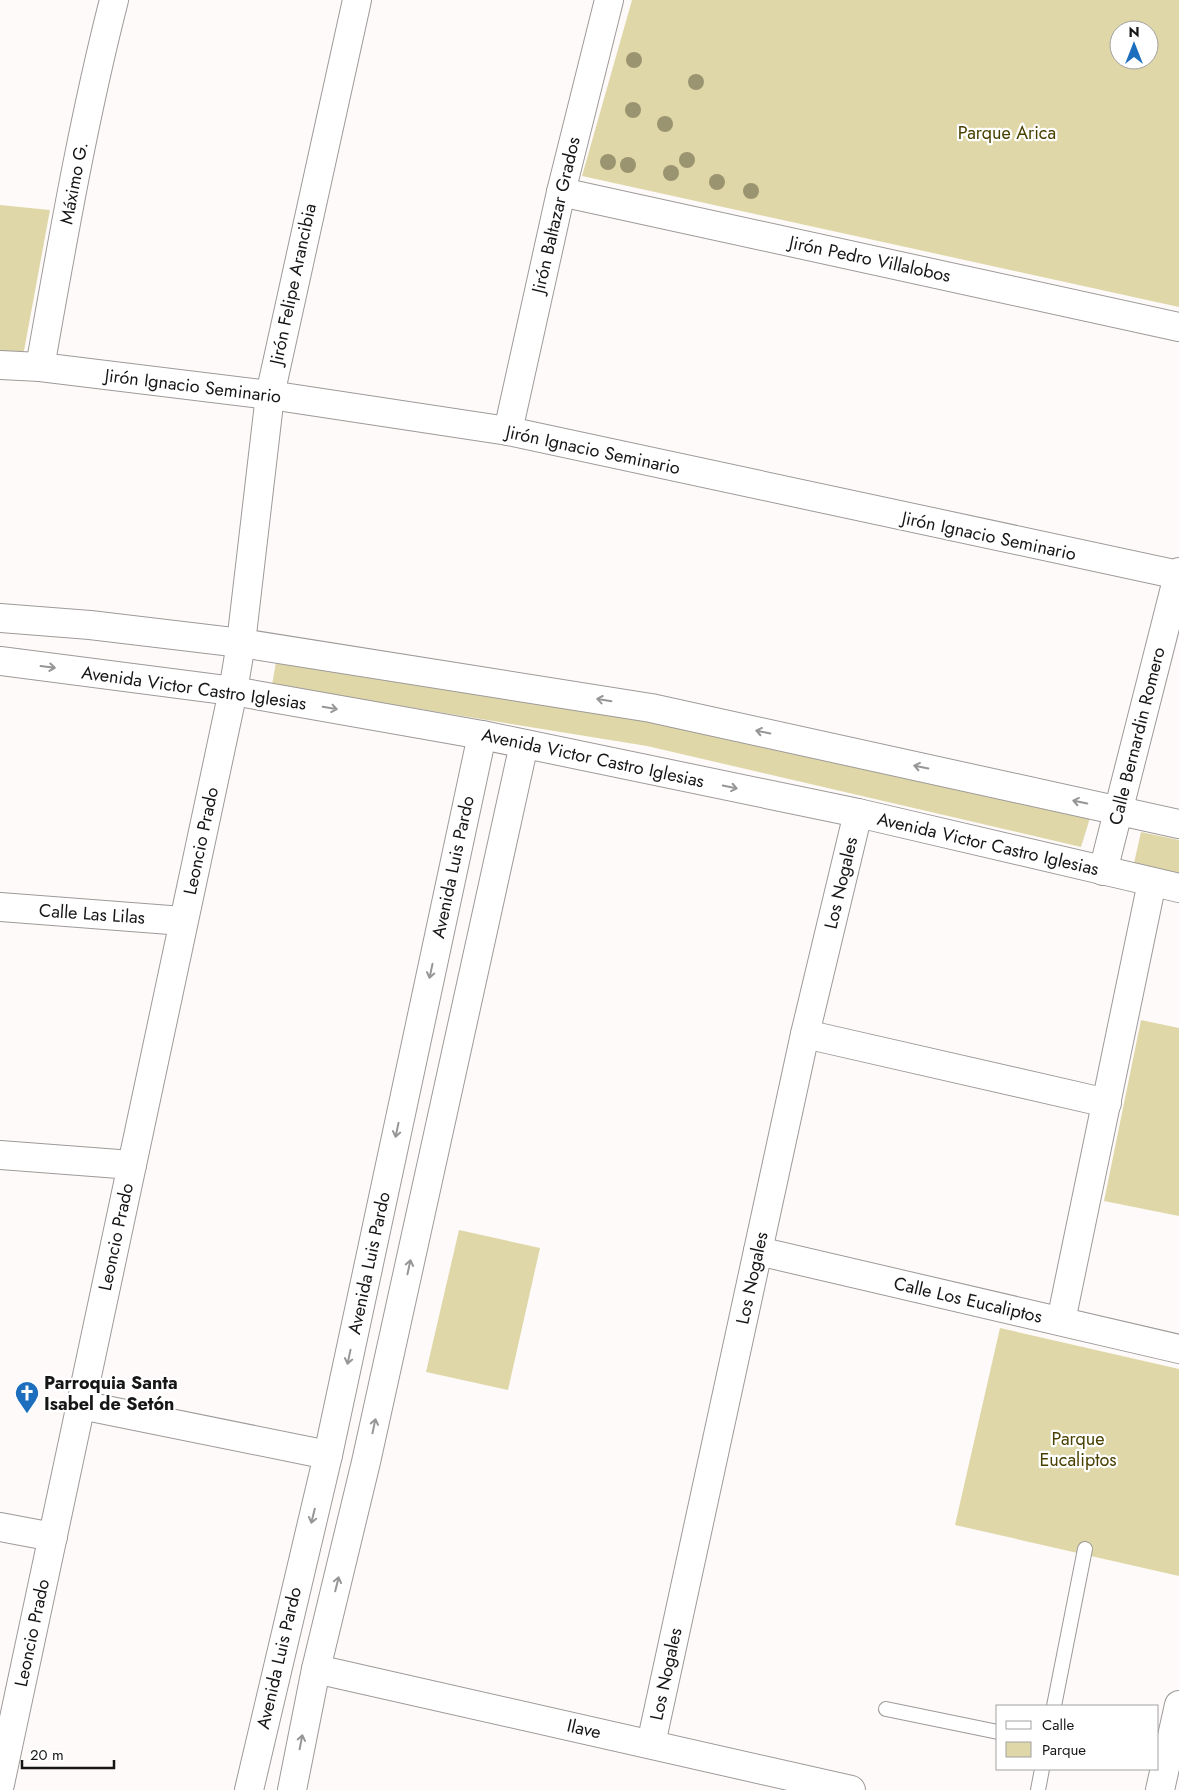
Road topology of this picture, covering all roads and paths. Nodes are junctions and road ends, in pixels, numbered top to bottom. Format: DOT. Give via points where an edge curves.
graph roads {
  1 [pos="114,0"];
  2 [pos="357,0"];
  3 [pos="609,0"];
  4 [pos="560,192"];
  5 [pos="1179,327"];
  6 [pos="0,365"];
  7 [pos="40,367"];
  8 [pos="270,395"];
  9 [pos="508,431"];
  10 [pos="1179,574"];
  11 [pos="0,618"];
  12 [pos="241,643"];
  13 [pos="0,661"];
  14 [pos="233,691"];
  15 [pos="482,735"];
  16 [pos="524,744"];
  17 [pos="1117,811"];
  18 [pos="858,813"];
  19 [pos="1179,824"];
  20 [pos="1102,871"];
  21 [pos="1152,882"];
  22 [pos="1179,888"];
  23 [pos="0,907"];
  24 [pos="184,921"];
  25 [pos="806,1034"];
  26 [pos="1107,1103"];
  27 [pos="0,1154"];
  28 [pos="132,1164"];
  29 [pos="758,1251"];
  30 [pos="1061,1321"];
  31 [pos="1179,1349"];
  32 [pos="81,1405"];
  33 [pos="328,1455"];
  34 [pos="0,1528"];
  35 [pos="53,1537"];
  36 [pos="1085,1549"];
  37 [pos="316,1669"];
  38 [pos="1054,1705"];
  39 [pos="1179,1705"];
  40 [pos="886,1709"];
  41 [pos="996,1732"];
  42 [pos="651,1744"];
  43 [pos="1042,1770"];
  44 [pos="1,1777"];
  45 [pos="249,1790"];
  46 [pos="292,1790"];
  47 [pos="851,1790"];
  48 [pos="1038,1790"];
  49 [pos="1160,1790"];
  1 -- 7 [label="street, Máximo G." via="71,194"];
  2 -- 8 [label="street, Jirón Felipe Arancibia"];
  3 -- 4 [label="street, Jirón Baltazar Grados"];
  4 -- 5 [label="street, Jirón Pedro Villalobos"];
  4 -- 9 [label="street, Jirón Baltazar Grados"];
  6 -- 7 [label="street, Jirón Ignacio Seminario"];
  7 -- 8 [label="street, Jirón Ignacio Seminario"];
  8 -- 9 [label="street, Jirón Ignacio Seminario"];
  8 -- 12 [label="street, Jirón Felipe Arancibia"];
  9 -- 10 [label="street, Jirón Ignacio Seminario" via="1098,560"];
  10 -- 17 [label="street, Calle Bernardin Romero"];
  11 -- 12 [label="street"];
  12 -- 14 [label="street, Jirón Felipe Arancibia"];
  17 -- 12 [label="street, one-way" via="651,708"];
  13 -- 14 [label="street, Avenida Victor Castro Iglesias, one-way"];
  14 -- 15 [label="street, Avenida Victor Castro Iglesias, one-way"];
  14 -- 24 [label="street, Leoncio Prado"];
  15 -- 16 [label="street, Avenida Victor Castro Iglesias"];
  15 -- 33 [label="street, Avenida Luis Pardo, one-way"];
  16 -- 18 [label="street, Avenida Victor Castro Iglesias, one-way"];
  37 -- 16 [label="street, one-way" via="366,1462"];
  17 -- 19 [label="street"];
  17 -- 20 [label="street, Calle Bernardin Romero"];
  18 -- 20 [label="street, Avenida Victor Castro Iglesias"];
  18 -- 25 [label="street, Los Nogales"];
  20 -- 21 [label="street, Avenida Victor Castro Iglesias"];
  21 -- 22 [label="street, Avenida Victor Castro Iglesias"];
  21 -- 26 [label="street"];
  23 -- 24 [label="street, Calle Las Lilas"];
  24 -- 28 [label="street, Leoncio Prado"];
  25 -- 26 [label="street"];
  25 -- 29 [label="street, Los Nogales"];
  26 -- 30 [label="street"];
  27 -- 28 [label="street"];
  28 -- 32 [label="street, Leoncio Prado"];
  29 -- 30 [label="street, Calle Los Eucaliptos"];
  29 -- 42 [label="street, Los Nogales"];
  30 -- 31 [label="street, Calle Los Eucaliptos"];
  32 -- 33 [label="street"];
  32 -- 35 [label="street, Leoncio Prado"];
  33 -- 45 [label="street, Avenida Luis Pardo, one-way"];
  34 -- 35 [label="street"];
  35 -- 44 [label="street, Leoncio Prado"];
  36 -- 38 [label="lane"];
  37 -- 42 [label="street, Ilave"];
  46 -- 37 [label="street, one-way"];
  39 -- 49 [label="street"];
  40 -- 41 [label="lane"];
  42 -- 47 [label="street, Ilave"];
  43 -- 48 [label="lane"];
}
